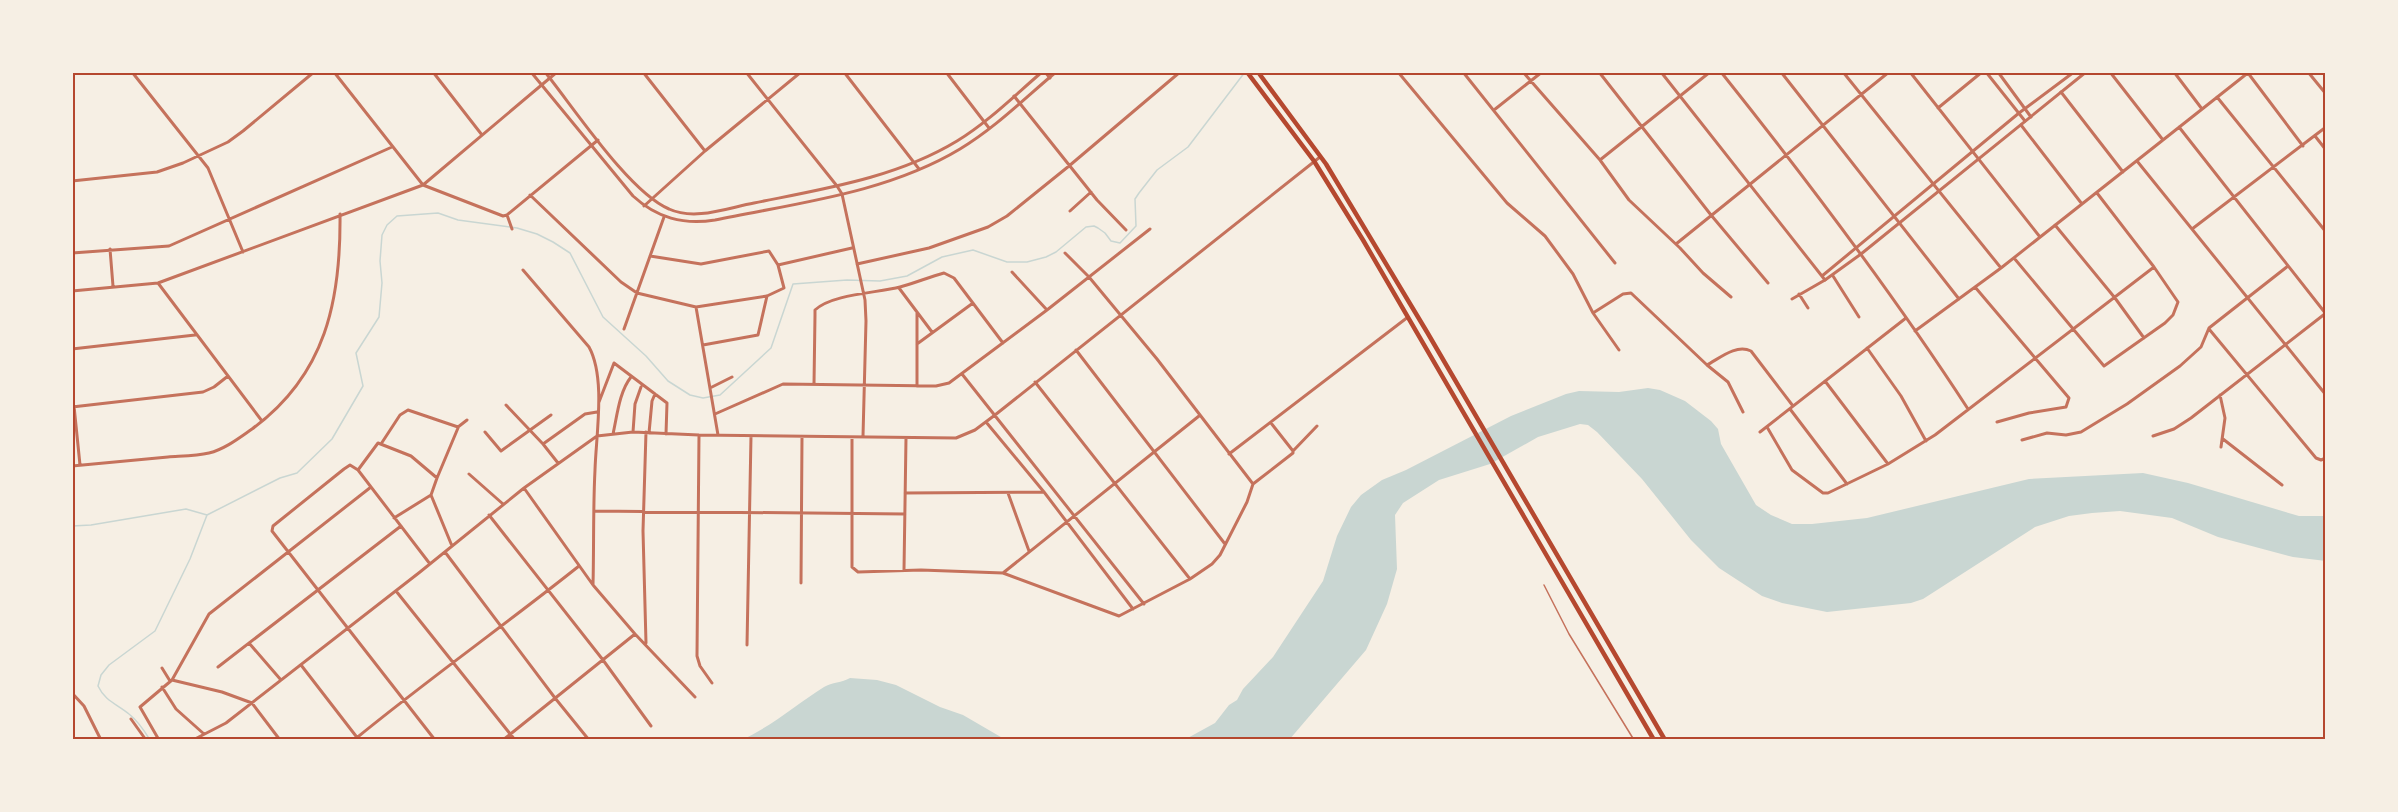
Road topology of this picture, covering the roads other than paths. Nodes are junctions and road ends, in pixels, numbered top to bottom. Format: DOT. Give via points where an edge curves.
graph roads {
  1 [pos="132,72"];
  2 [pos="314,72"];
  3 [pos="334,72"];
  4 [pos="433,72"];
  5 [pos="531,72"];
  6 [pos="545,72"];
  7 [pos="557,72"];
  8 [pos="643,72"];
  9 [pos="746,72"];
  10 [pos="801,72"];
  11 [pos="844,72"];
  12 [pos="946,72"];
  13 [pos="1044,72"];
  14 [pos="1056,72"];
  15 [pos="1180,72"];
  16 [pos="1247,72"];
  17 [pos="1398,72"];
  18 [pos="1463,72"];
  19 [pos="1523,72"];
  20 [pos="1542,72"];
  21 [pos="1599,72"];
  22 [pos="1660,72"];
  23 [pos="1710,72"];
  24 [pos="1721,72"];
  25 [pos="1780,72"];
  26 [pos="1843,72"];
  27 [pos="1889,72"];
  28 [pos="1910,72"];
  29 [pos="1982,72"];
  30 [pos="1986,72"];
  31 [pos="1998,72"];
  32 [pos="2074,72"];
  33 [pos="2086,72"];
  34 [pos="2110,72"];
  35 [pos="2174,72"];
  36 [pos="2241,72"];
  37 [pos="2308,72"];
  38 [pos="1259,73"];
  39 [pos="2247,74"];
  40 [pos="550,78"];
  41 [pos="1050,78"];
  42 [pos="1531,81"];
  43 [pos="541,85"];
  44 [pos="2061,92"];
  45 [pos="2326,94"];
  46 [pos="1861,95"];
  47 [pos="1014,96"];
  48 [pos="1679,96"];
  49 [pos="2217,97"];
  50 [pos="768,99"];
  51 [pos="1020,103"];
  52 [pos="1938,108"];
  53 [pos="2025,109"];
  54 [pos="2202,109"];
  55 [pos="1494,110"];
  56 [pos="2019,113"];
  57 [pos="2031,117"];
  58 [pos="2025,121"];
  59 [pos="984,122"];
  60 [pos="2021,125"];
  61 [pos="1822,126"];
  62 [pos="1641,127"];
  63 [pos="2179,127"];
  64 [pos="2326,127"];
  65 [pos="989,128"];
  66 [pos="482,135"];
  67 [pos="2315,136"];
  68 [pos="598,140"];
  69 [pos="2163,140"];
  70 [pos="590,146"];
  71 [pos="2303,146"];
  72 [pos="392,147"];
  73 [pos="2326,150"];
  74 [pos="705,151"];
  75 [pos="1973,151"];
  76 [pos="1787,155"];
  77 [pos="198,156"];
  78 [pos="1320,156"];
  79 [pos="1979,159"];
  80 [pos="1600,160"];
  81 [pos="1314,161"];
  82 [pos="2138,161"];
  83 [pos="915,162"];
  84 [pos="1069,166"];
  85 [pos="2273,169"];
  86 [pos="919,170"];
  87 [pos="2123,172"];
  88 [pos="72,181"];
  89 [pos="1750,184"];
  90 [pos="1934,184"];
  91 [pos="423,185"];
  92 [pos="837,186"];
  93 [pos="1938,190"];
  94 [pos="1091,192"];
  95 [pos="2097,193"];
  96 [pos="842,194"];
  97 [pos="530,195"];
  98 [pos="651,198"];
  99 [pos="2234,198"];
  100 [pos="750,203"];
  101 [pos="2082,204"];
  102 [pos="644,206"];
  103 [pos="1070,211"];
  104 [pos="751,213"];
  105 [pos="340,214"];
  106 [pos="507,215"];
  107 [pos="1711,215"];
  108 [pos="664,217"];
  109 [pos="1895,217"];
  110 [pos="230,220"];
  111 [pos="1899,223"];
  112 [pos="2055,225"];
  113 [pos="512,229"];
  114 [pos="2192,229"];
  115 [pos="1126,230"];
  116 [pos="1150,230"];
  117 [pos="2326,232"];
  118 [pos="2040,237"];
  119 [pos="1676,244"];
  120 [pos="853,247"];
  121 [pos="1857,248"];
  122 [pos="110,249"];
  123 [pos="243,252"];
  124 [pos="72,253"];
  125 [pos="1065,253"];
  126 [pos="1861,254"];
  127 [pos="650,256"];
  128 [pos="2014,258"];
  129 [pos="1615,263"];
  130 [pos="857,264"];
  131 [pos="778,265"];
  132 [pos="2288,266"];
  133 [pos="2154,267"];
  134 [pos="2001,268"];
  135 [pos="523,270"];
  136 [pos="1012,272"];
  137 [pos="1822,276"];
  138 [pos="1833,276"];
  139 [pos="1089,277"];
  140 [pos="1825,280"];
  141 [pos="1768,283"];
  142 [pos="158,284"];
  143 [pos="114,286"];
  144 [pos="898,287"];
  145 [pos="1975,287"];
  146 [pos="72,291"];
  147 [pos="638,293"];
  148 [pos="864,293"];
  149 [pos="1799,294"];
  150 [pos="767,296"];
  151 [pos="1731,297"];
  152 [pos="2247,297"];
  153 [pos="1792,298"];
  154 [pos="2115,298"];
  155 [pos="1959,299"];
  156 [pos="973,303"];
  157 [pos="696,306"];
  158 [pos="1808,308"];
  159 [pos="1047,310"];
  160 [pos="918,313"];
  161 [pos="1593,313"];
  162 [pos="2326,313"];
  163 [pos="1121,315"];
  164 [pos="1859,316"];
  165 [pos="1408,317"];
  166 [pos="1906,318"];
  167 [pos="2209,328"];
  168 [pos="624,329"];
  169 [pos="2075,329"];
  170 [pos="1916,331"];
  171 [pos="932,332"];
  172 [pos="196,335"];
  173 [pos="2144,338"];
  174 [pos="1003,343"];
  175 [pos="917,344"];
  176 [pos="702,345"];
  177 [pos="2286,345"];
  178 [pos="1867,348"];
  179 [pos="72,349"];
  180 [pos="1076,350"];
  181 [pos="1619,351"];
  182 [pos="2035,360"];
  183 [pos="1707,365"];
  184 [pos="962,374"];
  185 [pos="2246,375"];
  186 [pos="228,376"];
  187 [pos="631,377"];
  188 [pos="732,377"];
  189 [pos="1825,381"];
  190 [pos="1035,382"];
  191 [pos="814,384"];
  192 [pos="864,385"];
  193 [pos="642,386"];
  194 [pos="917,386"];
  195 [pos="2326,387"];
  196 [pos="711,390"];
  197 [pos="2322,390"];
  198 [pos="655,394"];
  199 [pos="2220,394"];
  200 [pos="2326,395"];
  201 [pos="599,402"];
  202 [pos="506,405"];
  203 [pos="73,407"];
  204 [pos="1791,408"];
  205 [pos="1968,410"];
  206 [pos="597,412"];
  207 [pos="1743,412"];
  208 [pos="715,414"];
  209 [pos="551,415"];
  210 [pos="996,415"];
  211 [pos="1199,416"];
  212 [pos="466,420"];
  213 [pos="262,422"];
  214 [pos="986,422"];
  215 [pos="1997,422"];
  216 [pos="1271,423"];
  217 [pos="1317,426"];
  218 [pos="458,427"];
  219 [pos="1767,427"];
  220 [pos="530,430"];
  221 [pos="485,432"];
  222 [pos="633,432"];
  223 [pos="647,432"];
  224 [pos="1760,432"];
  225 [pos="613,434"];
  226 [pos="666,434"];
  227 [pos="699,435"];
  228 [pos="718,435"];
  229 [pos="597,436"];
  230 [pos="752,436"];
  231 [pos="2153,436"];
  232 [pos="801,437"];
  233 [pos="852,437"];
  234 [pos="863,437"];
  235 [pos="906,438"];
  236 [pos="2223,439"];
  237 [pos="2022,440"];
  238 [pos="1926,441"];
  239 [pos="381,444"];
  240 [pos="543,444"];
  241 [pos="2221,447"];
  242 [pos="1155,451"];
  243 [pos="1293,451"];
  244 [pos="1229,454"];
  245 [pos="2326,458"];
  246 [pos="558,463"];
  247 [pos="1888,464"];
  248 [pos="80,465"];
  249 [pos="72,466"];
  250 [pos="358,470"];
  251 [pos="469,474"];
  252 [pos="437,478"];
  253 [pos="1115,483"];
  254 [pos="1253,484"];
  255 [pos="1847,484"];
  256 [pos="2282,485"];
  257 [pos="371,487"];
  258 [pos="524,488"];
  259 [pos="1008,492"];
  260 [pos="1044,492"];
  261 [pos="905,493"];
  262 [pos="431,495"];
  263 [pos="503,504"];
  264 [pos="594,511"];
  265 [pos="643,512"];
  266 [pos="699,512"];
  267 [pos="750,513"];
  268 [pos="801,513"];
  269 [pos="852,513"];
  270 [pos="904,514"];
  271 [pos="489,515"];
  272 [pos="1075,515"];
  273 [pos="394,518"];
  274 [pos="1066,522"];
  275 [pos="401,526"];
  276 [pos="1225,544"];
  277 [pos="452,546"];
  278 [pos="1029,551"];
  279 [pos="289,552"];
  280 [pos="445,552"];
  281 [pos="430,564"];
  282 [pos="579,566"];
  283 [pos="904,570"];
  284 [pos="1003,573"];
  285 [pos="1190,579"];
  286 [pos="801,583"];
  287 [pos="593,585"];
  288 [pos="1544,585"];
  289 [pos="318,590"];
  290 [pos="548,590"];
  291 [pos="396,591"];
  292 [pos="1144,604"];
  293 [pos="1133,610"];
  294 [pos="347,628"];
  295 [pos="501,628"];
  296 [pos="635,634"];
  297 [pos="249,643"];
  298 [pos="646,644"];
  299 [pos="747,645"];
  300 [pos="603,660"];
  301 [pos="453,661"];
  302 [pos="301,665"];
  303 [pos="218,667"];
  304 [pos="162,668"];
  305 [pos="171,680"];
  306 [pos="281,680"];
  307 [pos="712,683"];
  308 [pos="162,687"];
  309 [pos="72,693"];
  310 [pos="695,697"];
  311 [pos="555,698"];
  312 [pos="404,701"];
  313 [pos="252,703"];
  314 [pos="131,718"];
  315 [pos="651,726"];
  316 [pos="204,734"];
  317 [pos="510,734"];
  318 [pos="357,739"];
  319 [pos="101,740"];
  320 [pos="146,740"];
  321 [pos="159,740"];
  322 [pos="193,740"];
  323 [pos="280,740"];
  324 [pos="435,740"];
  325 [pos="503,740"];
  326 [pos="515,740"];
  327 [pos="589,740"];
  328 [pos="1634,740"];
  329 [pos="1654,740"];
  330 [pos="1665,740"];
  1 -- 77 [label="street"];
  2 -- 77 [label="street" via="228,142"];
  3 -- 72 [label="street"];
  4 -- 66 [label="street"];
  5 -- 43 [label="street"];
  6 -- 40 [label="street"];
  7 -- 40 [label="street"];
  8 -- 74 [label="street"];
  9 -- 50 [label="street"];
  10 -- 50 [label="street"];
  11 -- 83 [label="street"];
  12 -- 59 [label="street"];
  13 -- 41 [label="street"];
  13 -- 47 [label="street"];
  14 -- 41 [label="street"];
  15 -- 84 [label="street"];
  16 -- 81 [label="highway"];
  17 -- 161 [label="street" via="1507,203 1545,236 1573,274"];
  18 -- 55 [label="street"];
  19 -- 42 [label="street"];
  20 -- 42 [label="street"];
  21 -- 62 [label="street"];
  22 -- 48 [label="street"];
  23 -- 48 [label="street"];
  24 -- 76 [label="street"];
  25 -- 61 [label="street"];
  26 -- 46 [label="street"];
  27 -- 46 [label="street"];
  28 -- 52 [label="street"];
  29 -- 52 [label="street"];
  30 -- 56 [label="street"];
  31 -- 53 [label="street"];
  32 -- 53 [label="street"];
  33 -- 44 [label="street"];
  34 -- 69 [label="street"];
  35 -- 54 [label="street"];
  36 -- 39 [label="street"];
  37 -- 45 [label="street"];
  38 -- 78 [label="highway"];
  39 -- 49 [label="street"];
  39 -- 71 [label="street"];
  40 -- 43 [label="street"];
  40 -- 68 [label="street"];
  41 -- 51 [label="street"];
  42 -- 55 [label="street"];
  42 -- 80 [label="street"];
  43 -- 66 [label="street"];
  43 -- 70 [label="street"];
  44 -- 57 [label="street"];
  44 -- 87 [label="street"];
  46 -- 61 [label="street"];
  46 -- 90 [label="street"];
  47 -- 51 [label="street"];
  47 -- 59 [label="street"];
  48 -- 62 [label="street"];
  48 -- 89 [label="street"];
  49 -- 54 [label="street"];
  49 -- 85 [label="street"];
  50 -- 74 [label="street"];
  50 -- 92 [label="street"];
  51 -- 65 [label="street"];
  51 -- 84 [label="street"];
  52 -- 75 [label="street"];
  53 -- 56 [label="street"];
  53 -- 57 [label="street"];
  54 -- 63 [label="street"];
  55 -- 129 [label="street"];
  56 -- 58 [label="street"];
  56 -- 75 [label="street"];
  57 -- 58 [label="street"];
  58 -- 60 [label="street"];
  59 -- 65 [label="street"];
  59 -- 83 [label="street"];
  60 -- 79 [label="street"];
  60 -- 101 [label="street"];
  61 -- 76 [label="street"];
  61 -- 109 [label="street"];
  62 -- 80 [label="street"];
  62 -- 107 [label="street"];
  63 -- 69 [label="street"];
  63 -- 99 [label="street"];
  64 -- 67 [label="street"];
  65 -- 86 [label="street" via="962,148"];
  66 -- 91 [label="street"];
  67 -- 71 [label="street"];
  67 -- 73 [label="street"];
  68 -- 70 [label="street"];
  68 -- 98 [label="street"];
  69 -- 82 [label="street"];
  70 -- 97 [label="street"];
  70 -- 102 [label="street"];
  71 -- 85 [label="street"];
  72 -- 91 [label="street"];
  72 -- 110 [label="street"];
  74 -- 98 [label="street"];
  75 -- 79 [label="street"];
  75 -- 90 [label="street"];
  76 -- 89 [label="street"];
  76 -- 121 [label="street"];
  77 -- 88 [label="street" via="157,172"];
  77 -- 110 [label="street" via="212,176"];
  78 -- 81 [label="street"];
  78 -- 330 [label="highway" via="1428,332"];
  79 -- 93 [label="street"];
  79 -- 118 [label="street"];
  80 -- 119 [label="street" via="1629,200"];
  81 -- 163 [label="street"];
  81 -- 165 [label="highway"];
  82 -- 87 [label="street"];
  82 -- 114 [label="street"];
  83 -- 86 [label="street"];
  83 -- 92 [label="street"];
  84 -- 94 [label="street"];
  84 -- 130 [label="street" via="988,227 929,248"];
  85 -- 99 [label="street"];
  85 -- 117 [label="street"];
  86 -- 96 [label="street"];
  87 -- 95 [label="street"];
  89 -- 107 [label="street"];
  89 -- 137 [label="street"];
  90 -- 93 [label="street"];
  90 -- 109 [label="street"];
  91 -- 105 [label="street"];
  91 -- 106 [label="street"];
  92 -- 96 [label="street"];
  92 -- 100 [label="street"];
  93 -- 111 [label="street"];
  93 -- 134 [label="street"];
  94 -- 103 [label="street"];
  94 -- 115 [label="street"];
  95 -- 101 [label="street"];
  95 -- 133 [label="street"];
  96 -- 104 [label="street"];
  96 -- 120 [label="street"];
  97 -- 106 [label="street"];
  97 -- 147 [label="street" via="621,282"];
  98 -- 100 [label="street" via="682,214"];
  98 -- 102 [label="street"];
  99 -- 114 [label="street"];
  99 -- 132 [label="street"];
  100 -- 104 [label="street"];
  101 -- 112 [label="street"];
  102 -- 108 [label="street"];
  104 -- 108 [label="street" via="703,222"];
  105 -- 123 [label="street"];
  105 -- 213 [label="street" via="337,289 326,333 298,381"];
  106 -- 113 [label="street"];
  107 -- 119 [label="street"];
  107 -- 141 [label="street"];
  108 -- 127 [label="street"];
  109 -- 111 [label="street"];
  109 -- 121 [label="street"];
  110 -- 122 [label="street" via="169,246"];
  110 -- 123 [label="street"];
  111 -- 126 [label="street"];
  111 -- 155 [label="street"];
  112 -- 118 [label="street"];
  112 -- 154 [label="street"];
  114 -- 152 [label="street"];
  116 -- 139 [label="street"];
  118 -- 128 [label="street"];
  119 -- 151 [label="street"];
  120 -- 130 [label="street"];
  120 -- 131 [label="street"];
  121 -- 126 [label="street"];
  121 -- 137 [label="street"];
  122 -- 124 [label="street"];
  122 -- 143 [label="street"];
  123 -- 142 [label="street"];
  125 -- 139 [label="street"];
  126 -- 138 [label="street"];
  126 -- 166 [label="street"];
  127 -- 131 [label="street" via="701,264 770,250"];
  127 -- 147 [label="street"];
  128 -- 134 [label="street"];
  128 -- 169 [label="street"];
  130 -- 148 [label="street"];
  131 -- 150 [label="street" via="784,288"];
  132 -- 152 [label="street"];
  132 -- 162 [label="street"];
  133 -- 154 [label="street"];
  133 -- 173 [label="street" via="2178,307"];
  134 -- 145 [label="street"];
  135 -- 201 [label="street" via="589,347 596,364"];
  136 -- 159 [label="street"];
  137 -- 140 [label="street"];
  138 -- 140 [label="street"];
  138 -- 164 [label="street"];
  139 -- 159 [label="street"];
  139 -- 163 [label="street"];
  140 -- 149 [label="street"];
  142 -- 143 [label="street"];
  142 -- 172 [label="street"];
  143 -- 146 [label="street"];
  144 -- 148 [label="street"];
  144 -- 156 [label="street" via="949,274"];
  144 -- 160 [label="street"];
  145 -- 155 [label="street"];
  145 -- 182 [label="street"];
  147 -- 157 [label="street"];
  147 -- 168 [label="street"];
  148 -- 191 [label="street" via="815,310"];
  148 -- 192 [label="street"];
  149 -- 153 [label="street"];
  149 -- 158 [label="street"];
  150 -- 157 [label="street"];
  150 -- 176 [label="street" via="758,335"];
  152 -- 167 [label="street"];
  152 -- 177 [label="street"];
  154 -- 169 [label="street"];
  154 -- 173 [label="street"];
  155 -- 170 [label="street"];
  156 -- 171 [label="street"];
  156 -- 174 [label="street"];
  157 -- 176 [label="street"];
  159 -- 174 [label="street"];
  160 -- 171 [label="street"];
  160 -- 175 [label="street"];
  161 -- 181 [label="street"];
  161 -- 183 [label="street" via="1631,293"];
  162 -- 177 [label="street"];
  163 -- 180 [label="street"];
  163 -- 211 [label="street"];
  165 -- 216 [label="street"];
  165 -- 329 [label="highway"];
  166 -- 170 [label="street"];
  166 -- 178 [label="street"];
  167 -- 185 [label="street"];
  167 -- 237 [label="street" via="2201,346 2180,366 2111,414 2073,434 2047,432"];
  169 -- 173 [label="street" via="2103,366"];
  169 -- 182 [label="street"];
  170 -- 205 [label="street"];
  171 -- 175 [label="street"];
  172 -- 179 [label="street"];
  172 -- 186 [label="street"];
  174 -- 184 [label="street"];
  175 -- 194 [label="street"];
  176 -- 196 [label="street"];
  177 -- 185 [label="street"];
  177 -- 197 [label="street"];
  178 -- 189 [label="street"];
  178 -- 238 [label="street"];
  180 -- 190 [label="street"];
  180 -- 242 [label="street"];
  182 -- 205 [label="street"];
  182 -- 215 [label="street" via="2067,395 2068,405"];
  183 -- 204 [label="street" via="1738,348 1750,351"];
  183 -- 207 [label="street" via="1728,382"];
  184 -- 194 [label="street" via="936,386"];
  184 -- 210 [label="street"];
  185 -- 199 [label="street"];
  185 -- 245 [label="street" via="2316,458"];
  186 -- 203 [label="street" via="203,392"];
  186 -- 213 [label="street"];
  187 -- 193 [label="street"];
  187 -- 201 [label="street" via="614,363"];
  187 -- 225 [label="street"];
  188 -- 196 [label="street"];
  189 -- 204 [label="street"];
  189 -- 247 [label="street"];
  190 -- 210 [label="street"];
  190 -- 253 [label="street"];
  191 -- 192 [label="street"];
  191 -- 208 [label="street" via="776,385"];
  192 -- 194 [label="street"];
  192 -- 234 [label="street"];
  193 -- 198 [label="street"];
  193 -- 222 [label="street" via="635,404"];
  195 -- 197 [label="street"];
  196 -- 208 [label="street"];
  197 -- 200 [label="street"];
  198 -- 223 [label="street"];
  198 -- 226 [label="street" via="668,407"];
  199 -- 231 [label="street" via="2183,424"];
  199 -- 236 [label="street" via="2225,418"];
  201 -- 206 [label="street"];
  202 -- 220 [label="street"];
  203 -- 248 [label="street"];
  204 -- 219 [label="street"];
  204 -- 255 [label="street"];
  205 -- 238 [label="street"];
  206 -- 229 [label="street"];
  206 -- 240 [label="street" via="585,414"];
  208 -- 228 [label="street"];
  209 -- 220 [label="street"];
  210 -- 214 [label="street"];
  210 -- 272 [label="street"];
  211 -- 242 [label="street"];
  211 -- 244 [label="street"];
  212 -- 218 [label="street"];
  213 -- 248 [label="street" via="209,453"];
  214 -- 235 [label="street" via="956,438"];
  214 -- 260 [label="street"];
  216 -- 243 [label="street"];
  216 -- 244 [label="street"];
  217 -- 243 [label="street"];
  218 -- 239 [label="street" via="408,410 400,415"];
  218 -- 252 [label="street"];
  219 -- 224 [label="street"];
  219 -- 255 [label="street" via="1792,470 1823,493"];
  220 -- 221 [label="street" via="501,451"];
  220 -- 240 [label="street"];
  222 -- 223 [label="street"];
  222 -- 225 [label="street"];
  223 -- 226 [label="street"];
  223 -- 265 [label="street"];
  225 -- 229 [label="street"];
  226 -- 227 [label="street"];
  227 -- 228 [label="street"];
  227 -- 266 [label="street"];
  228 -- 230 [label="street"];
  229 -- 246 [label="street"];
  229 -- 264 [label="street"];
  230 -- 232 [label="street"];
  230 -- 267 [label="street"];
  232 -- 233 [label="street"];
  232 -- 268 [label="street"];
  233 -- 234 [label="street"];
  233 -- 269 [label="street"];
  234 -- 235 [label="street"];
  235 -- 261 [label="street"];
  236 -- 241 [label="street"];
  236 -- 256 [label="street"];
  238 -- 247 [label="street"];
  239 -- 250 [label="street" via="376,445"];
  239 -- 252 [label="street" via="411,456"];
  240 -- 246 [label="street"];
  242 -- 253 [label="street"];
  242 -- 276 [label="street"];
  243 -- 254 [label="street"];
  244 -- 254 [label="street"];
  246 -- 258 [label="street"];
  247 -- 255 [label="street"];
  248 -- 249 [label="street"];
  250 -- 257 [label="street"];
  250 -- 279 [label="street" via="350,465 273,526 272,531"];
  251 -- 263 [label="street"];
  252 -- 262 [label="street"];
  253 -- 272 [label="street"];
  253 -- 285 [label="street"];
  254 -- 276 [label="street"];
  257 -- 273 [label="street"];
  257 -- 279 [label="street"];
  258 -- 263 [label="street"];
  258 -- 282 [label="street"];
  259 -- 260 [label="street"];
  259 -- 261 [label="street"];
  259 -- 278 [label="street"];
  260 -- 274 [label="street"];
  261 -- 270 [label="street"];
  262 -- 273 [label="street"];
  262 -- 277 [label="street"];
  263 -- 271 [label="street"];
  264 -- 265 [label="street"];
  264 -- 287 [label="street"];
  265 -- 266 [label="street"];
  265 -- 298 [label="street"];
  266 -- 267 [label="street"];
  266 -- 307 [label="street" via="697,656"];
  267 -- 268 [label="street"];
  267 -- 299 [label="street"];
  268 -- 269 [label="street"];
  268 -- 286 [label="street"];
  269 -- 270 [label="street"];
  269 -- 283 [label="street" via="854,570"];
  270 -- 283 [label="street"];
  271 -- 277 [label="street"];
  271 -- 290 [label="street"];
  272 -- 274 [label="street"];
  272 -- 292 [label="street"];
  273 -- 275 [label="street"];
  274 -- 278 [label="street"];
  274 -- 293 [label="street"];
  275 -- 281 [label="street"];
  275 -- 289 [label="street"];
  276 -- 285 [label="street" via="1212,564"];
  277 -- 280 [label="street"];
  278 -- 284 [label="street"];
  279 -- 289 [label="street"];
  279 -- 305 [label="street" via="209,614"];
  280 -- 281 [label="street"];
  280 -- 295 [label="street"];
  281 -- 291 [label="street"];
  282 -- 287 [label="street"];
  282 -- 290 [label="street"];
  283 -- 284 [label="street"];
  284 -- 293 [label="street" via="1116,616"];
  285 -- 292 [label="street"];
  287 -- 296 [label="street"];
  288 -- 328 [label="lane"];
  289 -- 294 [label="street"];
  289 -- 297 [label="street"];
  290 -- 295 [label="street"];
  290 -- 300 [label="street"];
  291 -- 294 [label="street"];
  291 -- 301 [label="street"];
  292 -- 293 [label="street"];
  294 -- 302 [label="street"];
  294 -- 312 [label="street"];
  295 -- 301 [label="street"];
  295 -- 311 [label="street"];
  296 -- 298 [label="street"];
  296 -- 300 [label="street"];
  297 -- 303 [label="street"];
  297 -- 306 [label="street"];
  298 -- 310 [label="street"];
  300 -- 311 [label="street"];
  300 -- 315 [label="street"];
  301 -- 312 [label="street"];
  301 -- 317 [label="street"];
  302 -- 306 [label="street"];
  302 -- 318 [label="street"];
  304 -- 305 [label="street"];
  305 -- 308 [label="street"];
  305 -- 313 [label="street"];
  306 -- 313 [label="street"];
  308 -- 316 [label="street" via="176,710"];
  308 -- 321 [label="street" via="140,709"];
  309 -- 319 [label="street" via="84,706"];
  311 -- 317 [label="street"];
  311 -- 327 [label="street"];
  312 -- 318 [label="street"];
  312 -- 324 [label="street"];
  313 -- 316 [label="street"];
  313 -- 323 [label="street"];
  314 -- 320 [label="street"];
  316 -- 322 [label="street"];
  317 -- 325 [label="street"];
  317 -- 326 [label="street"];
}
